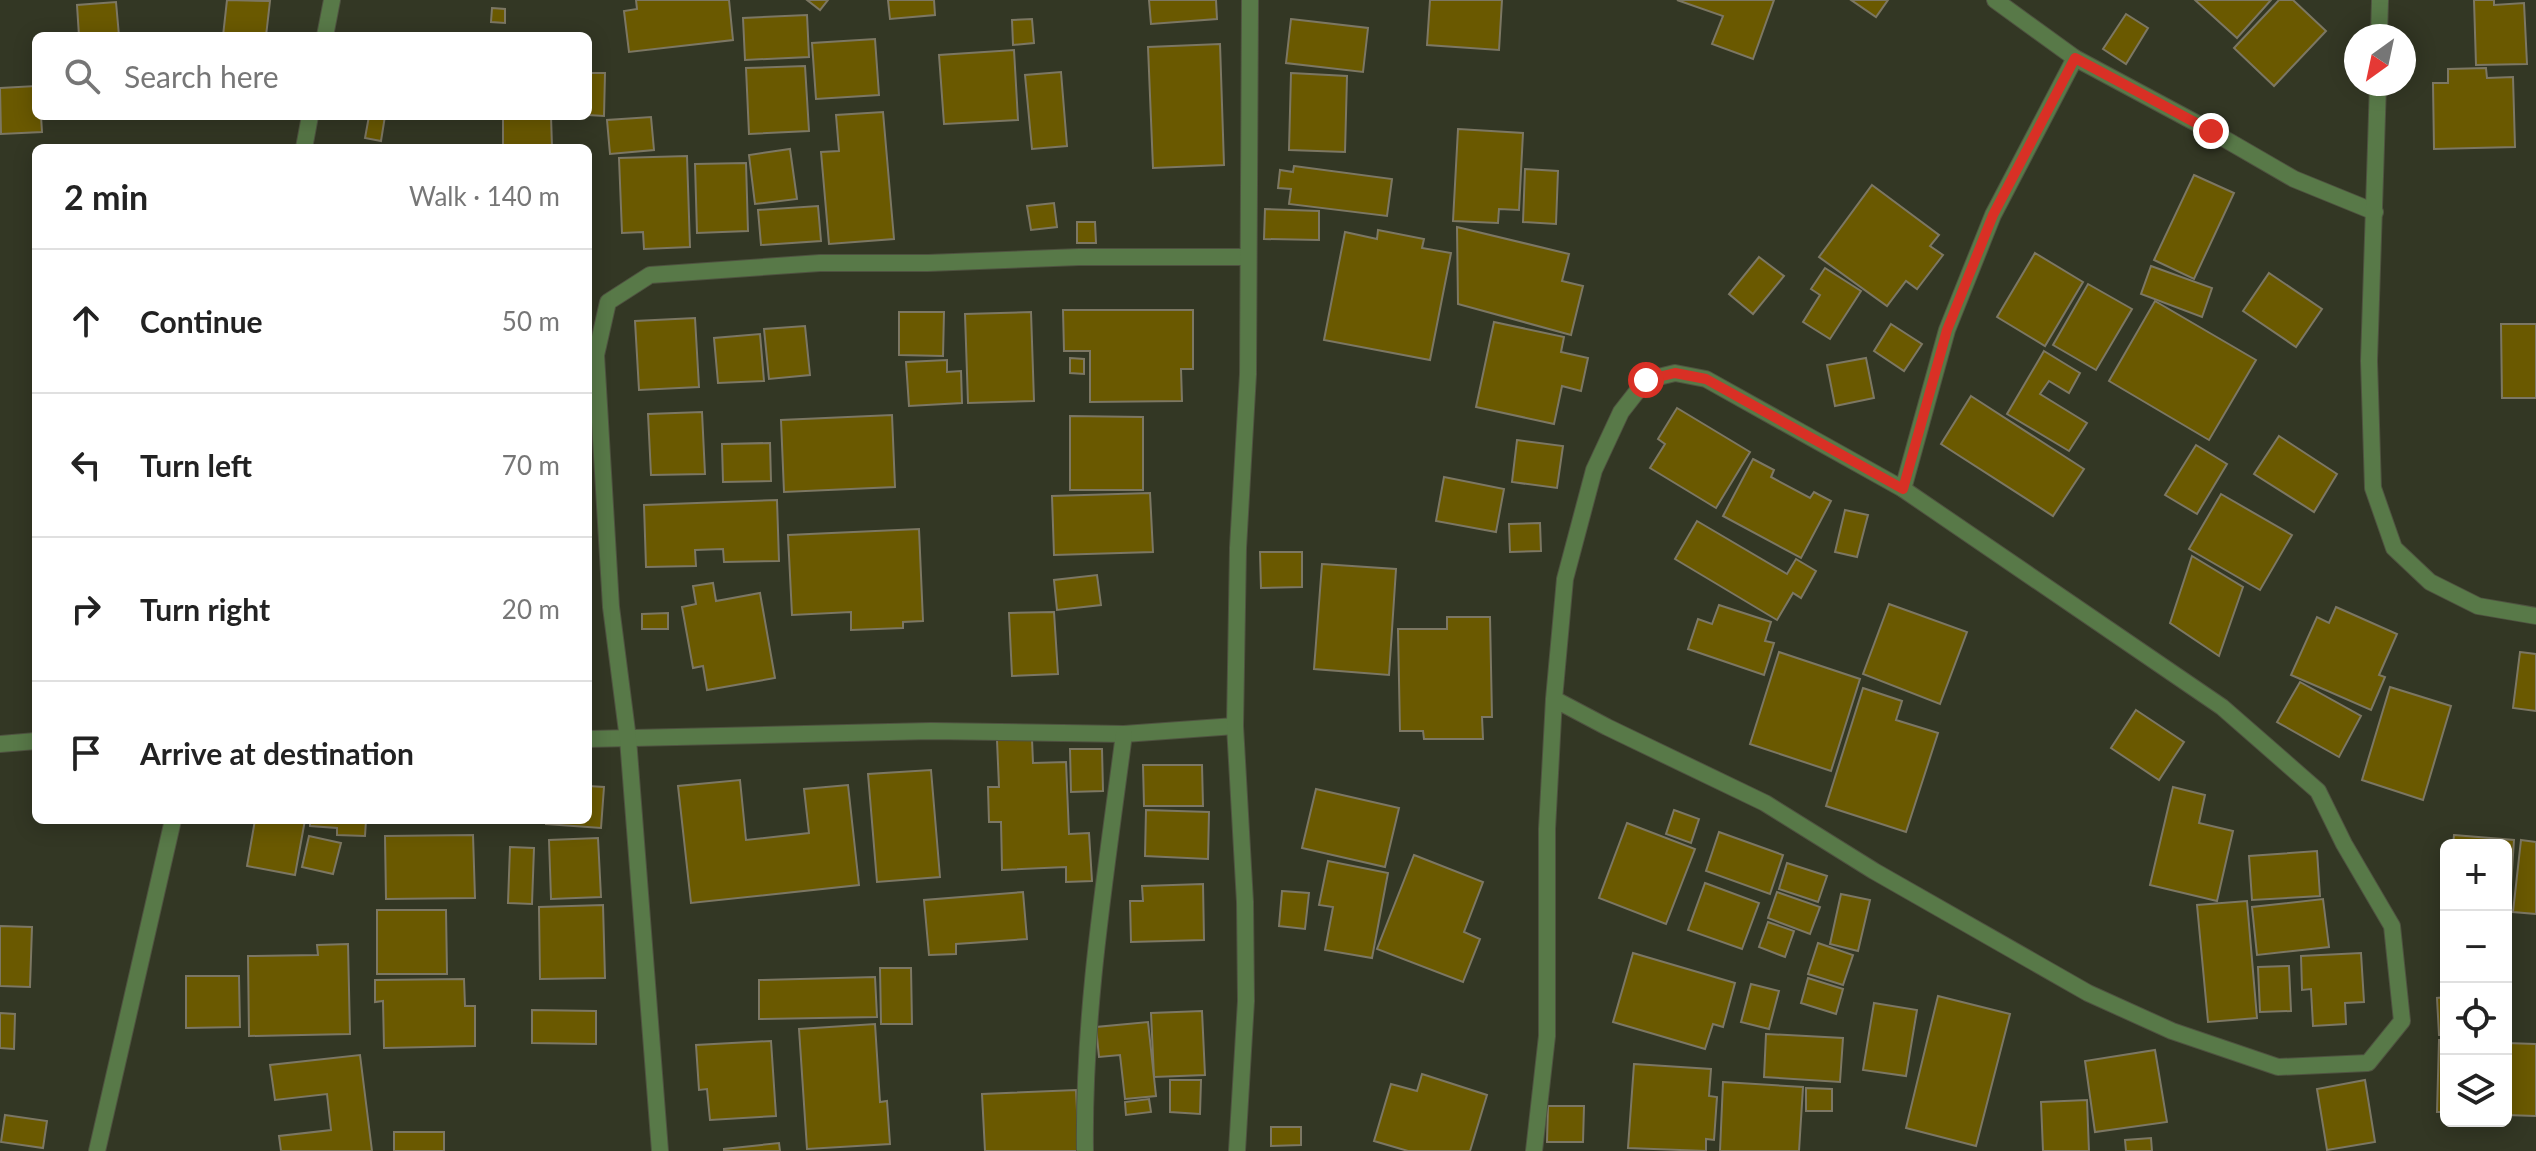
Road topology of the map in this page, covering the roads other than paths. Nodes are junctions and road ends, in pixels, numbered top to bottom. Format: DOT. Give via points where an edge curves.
graph roads {
  1 [pos="332,0"];
  2 [pos="1250,0"];
  3 [pos="1995,0"];
  4 [pos="2380,0"];
  5 [pos="2379,24"];
  6 [pos="326,32"];
  7 [pos="2075,58"];
  8 [pos="2378,96"];
  9 [pos="309,120"];
  10 [pos="305,144"];
  11 [pos="2375,212"];
  12 [pos="1248,257"];
  13 [pos="1903,489"];
  14 [pos="2536,616"];
  15 [pos="1554,699"];
  16 [pos="1235,726"];
  17 [pos="1124,734"];
  18 [pos="592,739"];
  19 [pos="628,739"];
  20 [pos="32,741"];
  21 [pos="0,744"];
  22 [pos="172,824"];
  23 [pos="97,1151"];
  24 [pos="660,1151"];
  25 [pos="1085,1151"];
  26 [pos="1237,1151"];
  27 [pos="1534,1151"];
  1 -- 6 [label="street"];
  2 -- 12 [label="street"];
  3 -- 7 [label="street"];
  4 -- 5 [label="street"];
  7 -- 11 [label="street" via="2294,179"];
  7 -- 13 [label="street" via="1993,215 1947,330"];
  8 -- 11 [label="street"];
  9 -- 10 [label="street"];
  11 -- 14 [label="street" via="2369,361 2373,488 2394,548 2430,582 2478,606"];
  12 -- 16 [label="street"];
  12 -- 19 [label="street" via="820,263 650,275 608,302 596,355 611,607"];
  13 -- 15 [label="street" via="1706,379 1675,373 1646,380 1621,412 1594,470 1565,579"];
  13 -- 15 [label="street" via="2222,707 2318,791 2392,926 2402,1021 2368,1063 2278,1067 2172,1031 2088,993 1765,803"];
  15 -- 27 [label="street" via="1547,829 1547,1036"];
  16 -- 17 [label="street"];
  16 -- 26 [label="street" via="1246,987"];
  17 -- 19 [label="street" via="931,731"];
  17 -- 25 [label="street" via="1095,962 1084,1088"];
  18 -- 19 [label="street"];
  19 -- 24 [label="street"];
  20 -- 21 [label="street"];
  22 -- 23 [label="street"];
}
